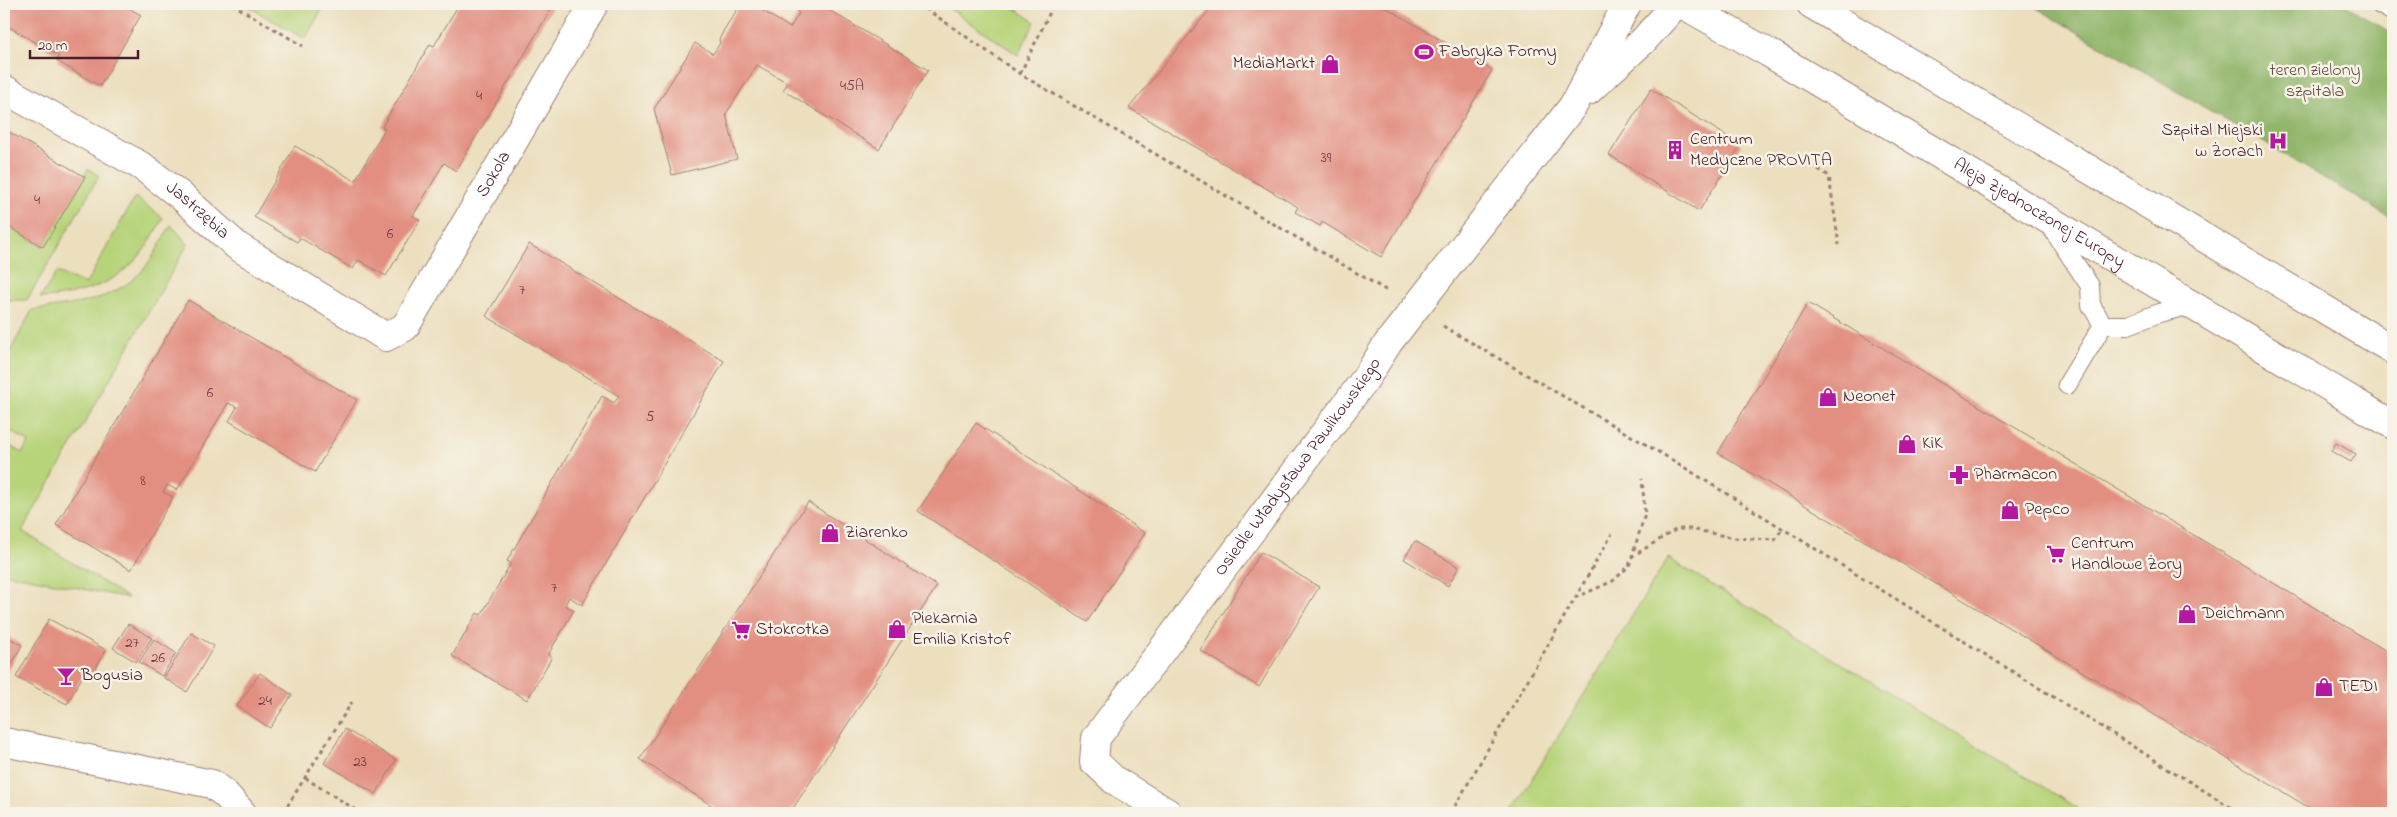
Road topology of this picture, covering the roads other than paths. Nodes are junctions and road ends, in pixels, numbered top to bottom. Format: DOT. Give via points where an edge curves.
graph roads {
  1 [pos="594,4"];
  2 [pos="1627,4"];
  3 [pos="1676,4"];
  4 [pos="1682,4"];
  5 [pos="1811,4"];
  6 [pos="2379,4"];
  7 [pos="2393,12"];
  8 [pos="4,89"];
  9 [pos="1573,106"];
  10 [pos="2045,218"];
  11 [pos="2191,305"];
  12 [pos="2103,325"];
  13 [pos="386,337"];
  14 [pos="2393,350"];
  15 [pos="2067,386"];
  16 [pos="2393,425"];
  17 [pos="4,742"];
  18 [pos="242,813"];
  19 [pos="1168,813"];
  1 -- 13 [label="street, Sokola" via="405,327"];
  2 -- 9 [label="street, Osiedle Władysława Pawlikowskiego"];
  3 -- 9 [label="street, Osiedle Władysława Pawlikowskiego"];
  4 -- 10 [label="street, Aleja Zjednoczonej Europy"];
  5 -- 14 [label="street"];
  6 -- 7 [label="lane"];
  8 -- 13 [label="street, Jastrzębia" via="143,167 237,246"];
  9 -- 19 [label="street, Osiedle Władysława Pawlikowskiego" via="1415,308 1096,738 1094,760 1114,780"];
  10 -- 11 [label="street, Aleja Zjednoczonej Europy"];
  10 -- 12 [label="lane" via="2090,286 2091,305"];
  11 -- 12 [label="lane" via="2159,313 2128,326"];
  11 -- 16 [label="street, Aleja Zjednoczonej Europy"];
  12 -- 15 [label="lane"];
  17 -- 18 [label="street" via="212,784"];
}
